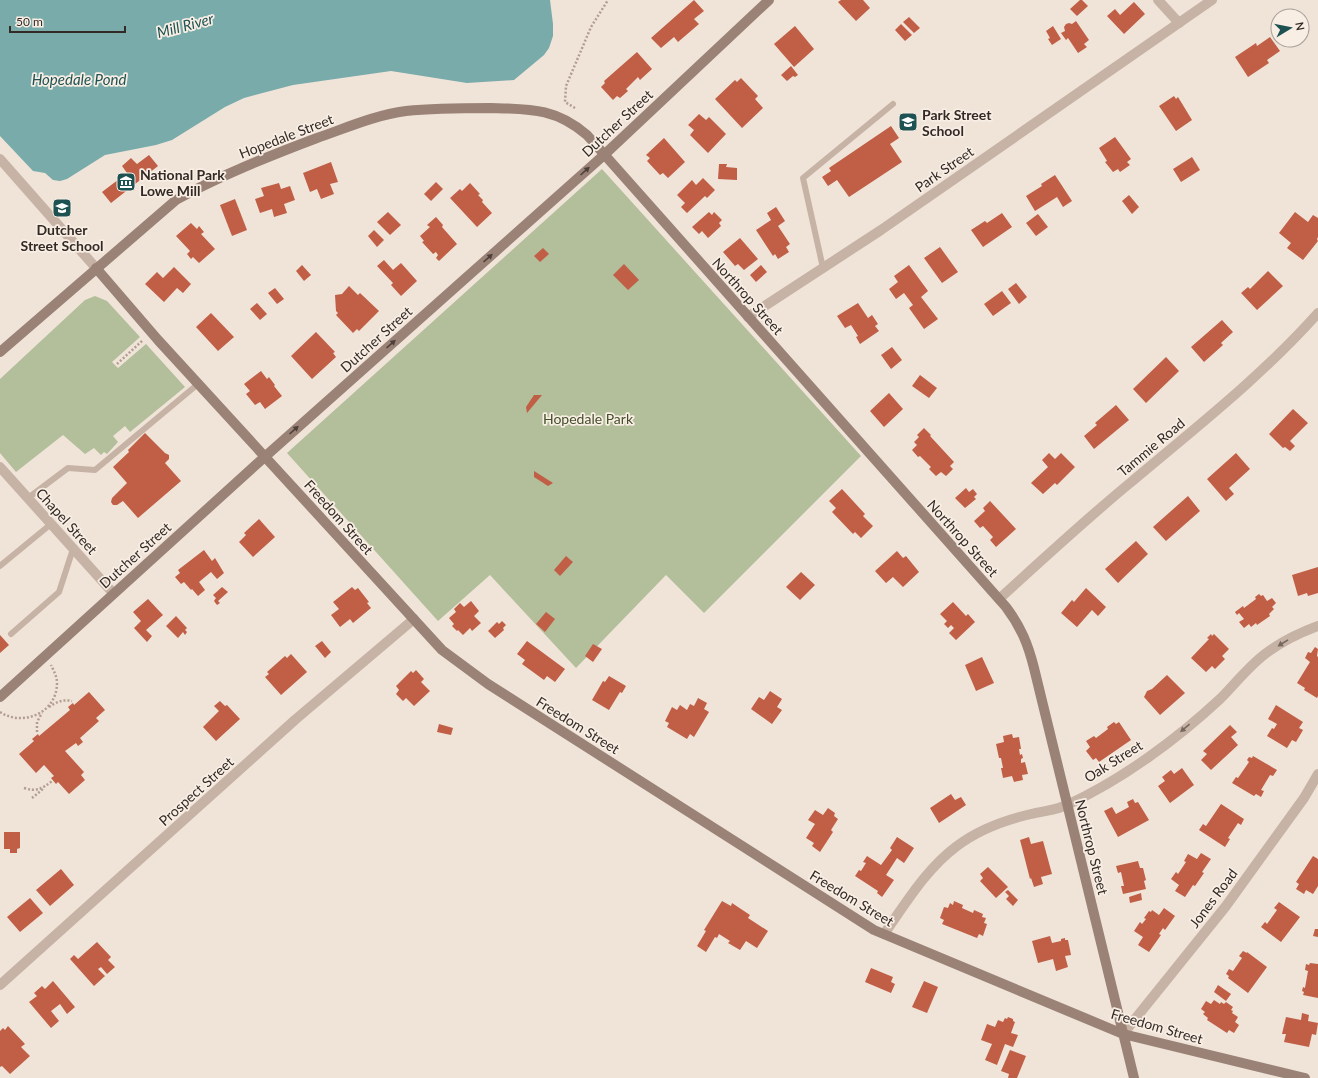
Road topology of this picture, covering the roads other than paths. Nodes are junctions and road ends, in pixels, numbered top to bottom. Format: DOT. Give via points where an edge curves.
graph roads {
  1 [pos="769,0"];
  2 [pos="1158,0"];
  3 [pos="1212,0"];
  4 [pos="1179,23"];
  5 [pos="893,104"];
  6 [pos="604,155"];
  7 [pos="0,159"];
  8 [pos="96,268"];
  9 [pos="823,268"];
  10 [pos="1318,313"];
  11 [pos="748,317"];
  12 [pos="0,352"];
  13 [pos="198,384"];
  14 [pos="265,456"];
  15 [pos="0,467"];
  16 [pos="28,498"];
  17 [pos="51,524"];
  18 [pos="73,549"];
  19 [pos="0,566"];
  20 [pos="113,593"];
  21 [pos="999,599"];
  22 [pos="414,619"];
  23 [pos="1318,626"];
  24 [pos="11,634"];
  25 [pos="0,697"];
  26 [pos="1318,774"];
  27 [pos="1068,805"];
  28 [pos="884,934"];
  29 [pos="0,985"];
  30 [pos="1123,1034"];
  31 [pos="1134,1078"];
  32 [pos="1305,1078"];
  1 -- 6 [label="street, Dutcher Street"];
  2 -- 4 [label="street"];
  3 -- 4 [label="street, Park Street"];
  4 -- 9 [label="street, Park Street"];
  5 -- 9 [label="lane" via="803,178"];
  6 -- 8 [label="street, Hopedale Street" via="575,125 547,112 516,109 447,109 406,111 382,116 264,158 202,185 176,200"];
  6 -- 11 [label="street, Northrop Street"];
  14 -- 6 [label="street, Dutcher Street, one-way"];
  7 -- 8 [label="street, Freedom Street"];
  8 -- 12 [label="street, Hopedale Street"];
  8 -- 13 [label="street, Freedom Street"];
  9 -- 11 [label="street, Park Street"];
  10 -- 21 [label="street, Tammie Road" via="1258,375"];
  11 -- 21 [label="street, Northrop Street"];
  13 -- 14 [label="street, Freedom Street"];
  13 -- 16 [label="lane" via="95,470 68,468"];
  14 -- 20 [label="street, Dutcher Street"];
  14 -- 22 [label="street, Freedom Street"];
  15 -- 16 [label="street, Chapel Street"];
  16 -- 17 [label="street, Chapel Street"];
  17 -- 18 [label="street, Chapel Street"];
  17 -- 19 [label="lane"];
  18 -- 20 [label="street, Chapel Street"];
  18 -- 24 [label="lane" via="59,592"];
  20 -- 25 [label="street, Dutcher Street"];
  21 -- 27 [label="street, Northrop Street" via="1016,622 1030,650"];
  22 -- 28 [label="street, Freedom Street" via="448,656 488,684"];
  22 -- 29 [label="street, Prospect Street" via="296,719"];
  23 -- 27 [label="street, Oak Street, one-way" via="1296,634 1265,654 1220,699 1176,735 1138,764"];
  26 -- 30 [label="street, Jones Road" via="1304,798 1226,906"];
  27 -- 28 [label="street, Oak Street" via="1003,822 957,846 925,876"];
  27 -- 30 [label="street, Northrop Street"];
  28 -- 30 [label="street, Freedom Street"];
  30 -- 31 [label="street, Northrop Street"];
  30 -- 32 [label="street, Freedom Street"];
}
